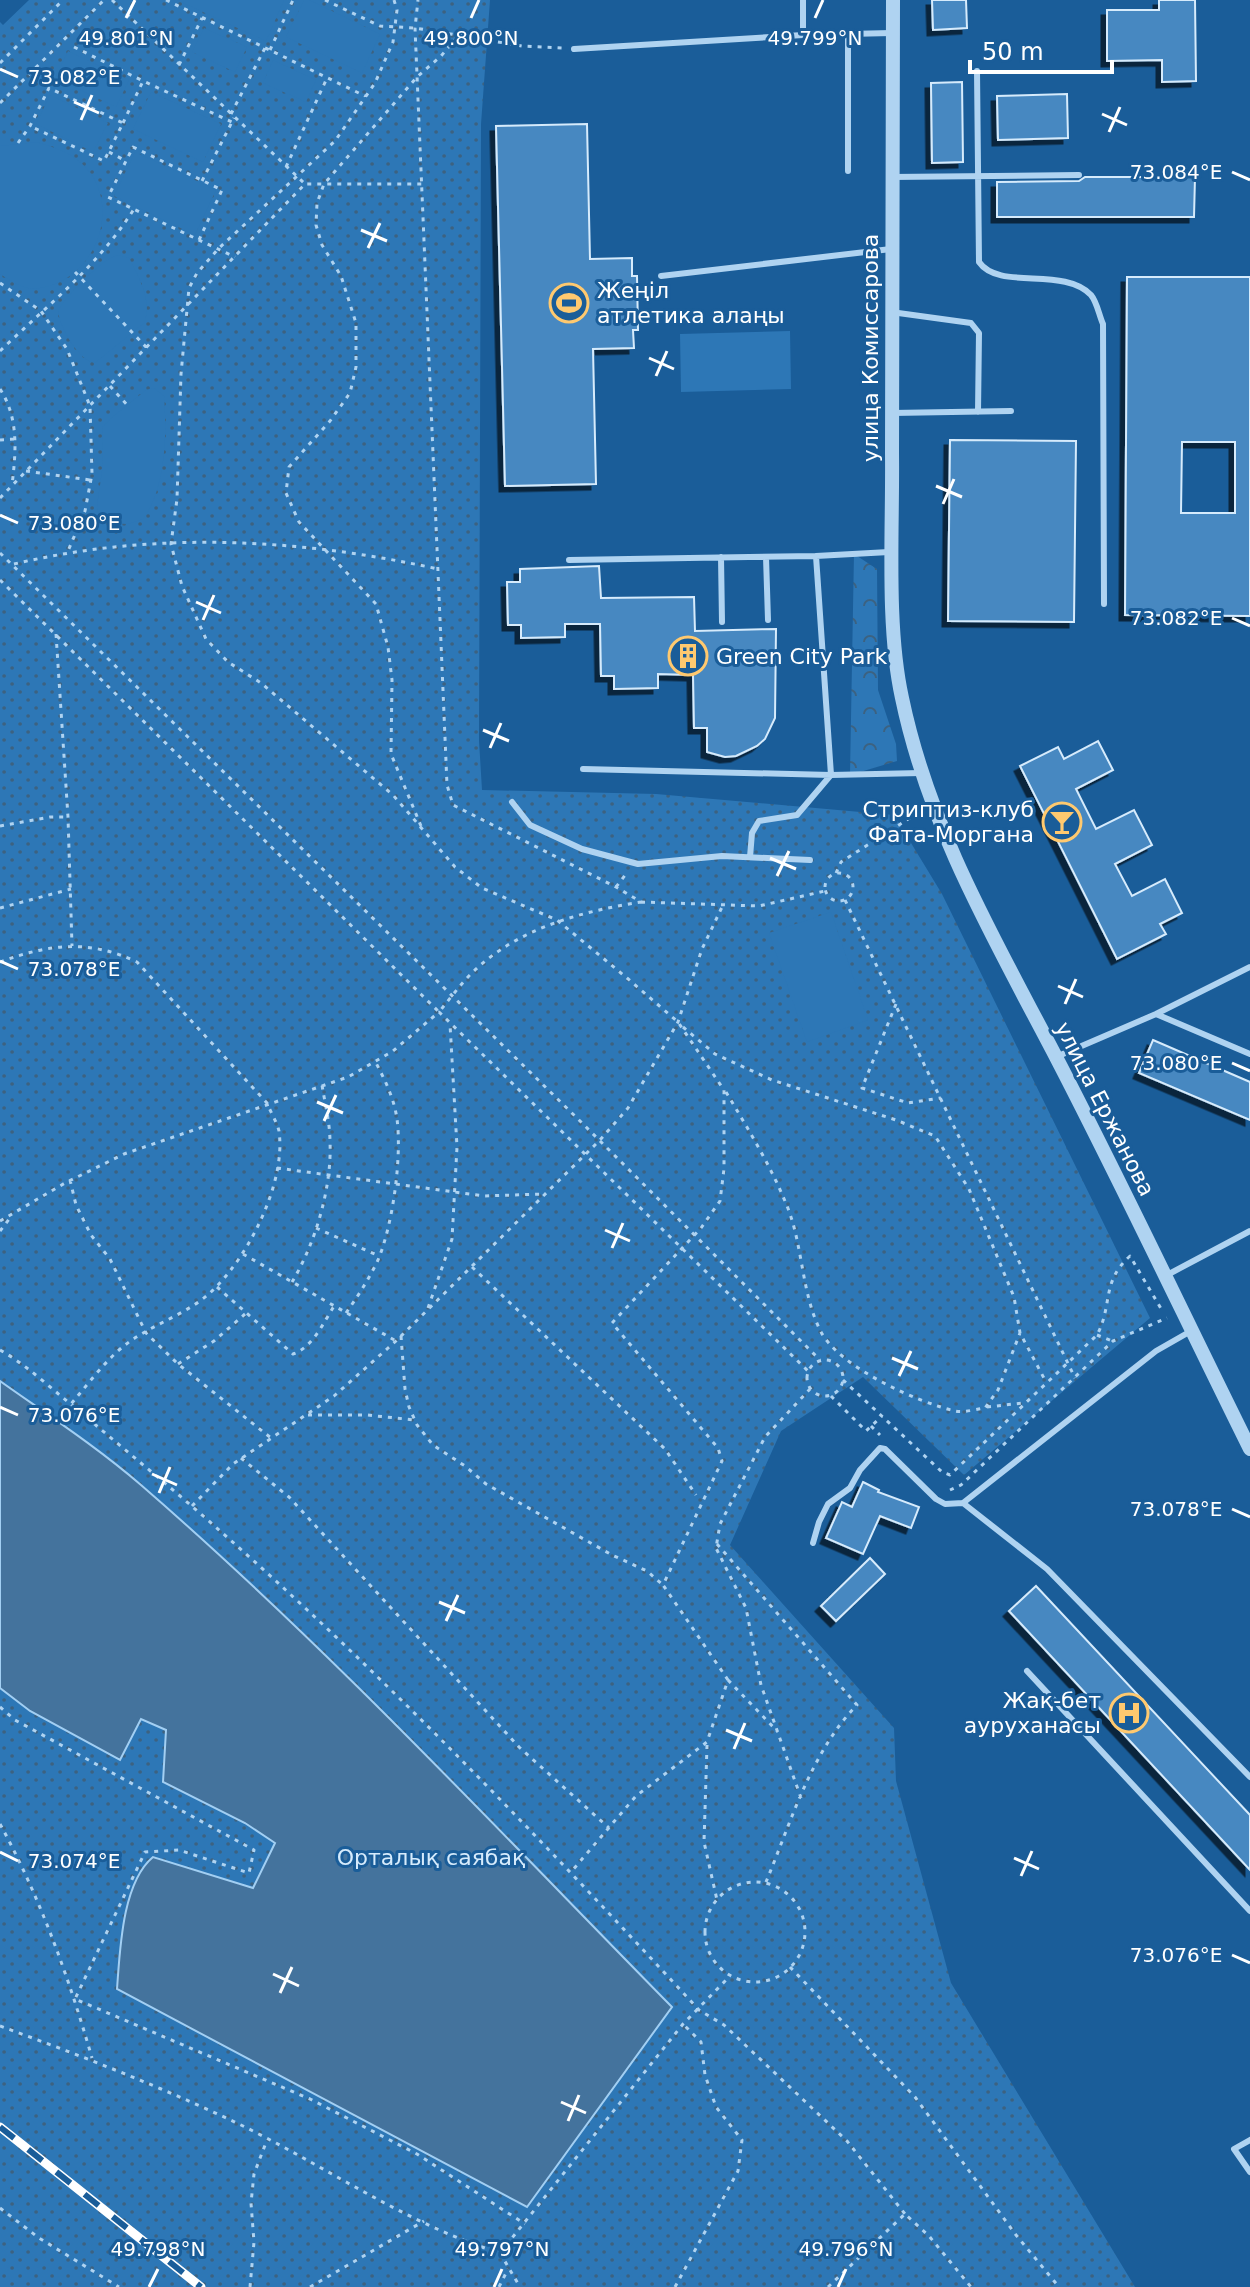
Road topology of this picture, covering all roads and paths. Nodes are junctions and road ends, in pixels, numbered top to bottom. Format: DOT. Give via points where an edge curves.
graph roads {
  1 [pos="63,0"];
  2 [pos="104,0"];
  3 [pos="112,0"];
  4 [pos="166,0"];
  5 [pos="293,0"];
  6 [pos="325,0"];
  7 [pos="394,0"];
  8 [pos="418,0"];
  9 [pos="803,0"];
  10 [pos="893,0"];
  11 [pos="202,17"];
  12 [pos="395,28"];
  13 [pos="415,28"];
  14 [pos="892,33"];
  15 [pos="459,35"];
  16 [pos="803,35"];
  17 [pos="848,36"];
  18 [pos="74,47"];
  19 [pos="267,49"];
  20 [pos="574,49"];
  21 [pos="0,63"];
  22 [pos="179,65"];
  23 [pos="977,71"];
  24 [pos="417,77"];
  25 [pos="327,78"];
  26 [pos="143,81"];
  27 [pos="366,97"];
  28 [pos="0,103"];
  29 [pos="233,118"];
  30 [pos="123,123"];
  31 [pos="30,126"];
  32 [pos="18,143"];
  33 [pos="109,152"];
  34 [pos="126,161"];
  35 [pos="286,167"];
  36 [pos="848,171"];
  37 [pos="1079,175"];
  38 [pos="978,176"];
  39 [pos="296,177"];
  40 [pos="891,177"];
  41 [pos="202,181"];
  42 [pos="305,184"];
  43 [pos="324,184"];
  44 [pos="422,184"];
  45 [pos="134,209"];
  46 [pos="199,240"];
  47 [pos="218,249"];
  48 [pos="891,249"];
  49 [pos="235,257"];
  50 [pos="75,272"];
  51 [pos="661,276"];
  52 [pos="81,277"];
  53 [pos="0,283"];
  54 [pos="186,309"];
  55 [pos="41,311"];
  56 [pos="891,312"];
  57 [pos="147,347"];
  58 [pos="0,351"];
  59 [pos="110,386"];
  60 [pos="0,389"];
  61 [pos="90,406"];
  62 [pos="128,406"];
  63 [pos="1011,411"];
  64 [pos="978,412"];
  65 [pos="892,413"];
  66 [pos="14,439"];
  67 [pos="0,440"];
  68 [pos="26,471"];
  69 [pos="90,480"];
  70 [pos="12,485"];
  71 [pos="0,498"];
  72 [pos="171,544"];
  73 [pos="323,549"];
  74 [pos="68,551"];
  75 [pos="893,552"];
  76 [pos="0,553"];
  77 [pos="816,556"];
  78 [pos="721,557"];
  79 [pos="766,557"];
  80 [pos="569,560"];
  81 [pos="12,565"];
  82 [pos="438,569"];
  83 [pos="0,580"];
  84 [pos="1104,604"];
  85 [pos="768,620"];
  86 [pos="722,622"];
  87 [pos="56,632"];
  88 [pos="901,696"];
  89 [pos="583,769"];
  90 [pos="921,773"];
  91 [pos="831,775"];
  92 [pos="512,802"];
  93 [pos="916,814"];
  94 [pos="68,817"];
  95 [pos="0,826"];
  96 [pos="422,830"];
  97 [pos="750,857"];
  98 [pos="810,860"];
  99 [pos="836,873"];
  100 [pos="71,889"];
  101 [pos="825,891"];
  102 [pos="845,900"];
  103 [pos="641,902"];
  104 [pos="723,905"];
  105 [pos="0,908"];
  106 [pos="557,920"];
  107 [pos="72,946"];
  108 [pos="0,962"];
  109 [pos="1250,967"];
  110 [pos="452,996"];
  111 [pos="896,1004"];
  112 [pos="439,1012"];
  113 [pos="1156,1014"];
  114 [pos="678,1022"];
  115 [pos="450,1023"];
  116 [pos="1250,1054"];
  117 [pos="1056,1057"];
  118 [pos="375,1061"];
  119 [pos="322,1085"];
  120 [pos="724,1090"];
  121 [pos="941,1098"];
  122 [pos="267,1103"];
  123 [pos="600,1140"];
  124 [pos="586,1156"];
  125 [pos="276,1168"];
  126 [pos="327,1175"];
  127 [pos="70,1180"];
  128 [pos="395,1184"];
  129 [pos="454,1192"];
  130 [pos="543,1194"];
  131 [pos="12,1215"];
  132 [pos="0,1221"];
  133 [pos="316,1228"];
  134 [pos="0,1231"];
  135 [pos="1250,1231"];
  136 [pos="694,1234"];
  137 [pos="680,1248"];
  138 [pos="242,1253"];
  139 [pos="379,1256"];
  140 [pos="472,1267"];
  141 [pos="1164,1276"];
  142 [pos="292,1282"];
  143 [pos="217,1287"];
  144 [pos="334,1306"];
  145 [pos="1182,1311"];
  146 [pos="426,1312"];
  147 [pos="346,1313"];
  148 [pos="245,1314"];
  149 [pos="1166,1318"];
  150 [pos="1191,1331"];
  151 [pos="146,1333"];
  152 [pos="1020,1333"];
  153 [pos="1097,1335"];
  154 [pos="401,1336"];
  155 [pos="396,1341"];
  156 [pos="1113,1341"];
  157 [pos="0,1350"];
  158 [pos="844,1356"];
  159 [pos="820,1360"];
  160 [pos="1067,1363"];
  161 [pos="178,1364"];
  162 [pos="837,1364"];
  163 [pos="808,1371"];
  164 [pos="1075,1378"];
  165 [pos="843,1380"];
  166 [pos="1046,1382"];
  167 [pos="810,1389"];
  168 [pos="831,1396"];
  169 [pos="1023,1403"];
  170 [pos="71,1404"];
  171 [pos="985,1408"];
  172 [pos="308,1415"];
  173 [pos="882,1416"];
  174 [pos="415,1420"];
  175 [pos="871,1426"];
  176 [pos="881,1436"];
  177 [pos="271,1438"];
  178 [pos="1250,1449"];
  179 [pos="241,1458"];
  180 [pos="945,1491"];
  181 [pos="696,1495"];
  182 [pos="963,1503"];
  183 [pos="192,1506"];
  184 [pos="813,1543"];
  185 [pos="717,1544"];
  186 [pos="663,1585"];
  187 [pos="1027,1671"];
  188 [pos="728,1680"];
  189 [pos="0,1707"];
  190 [pos="781,1735"];
  191 [pos="707,1742"];
  192 [pos="1250,1777"];
  193 [pos="801,1798"];
  194 [pos="0,1824"];
  195 [pos="609,1828"];
  196 [pos="571,1872"];
  197 [pos="766,1882"];
  198 [pos="717,1900"];
  199 [pos="1250,1911"];
  200 [pos="790,1967"];
  201 [pos="730,1976"];
  202 [pos="75,1999"];
  203 [pos="699,2010"];
  204 [pos="683,2024"];
  205 [pos="0,2026"];
  206 [pos="93,2061"];
  207 [pos="267,2140"];
  208 [pos="1250,2140"];
  209 [pos="1250,2172"];
  210 [pos="0,2208"];
  211 [pos="905,2214"];
  212 [pos="424,2221"];
  213 [pos="525,2224"];
  214 [pos="500,2253"];
  215 [pos="508,2267"];
  216 [pos="119,2287"];
  217 [pos="250,2287"];
  218 [pos="310,2287"];
  219 [pos="499,2287"];
  220 [pos="520,2287"];
  221 [pos="675,2287"];
  222 [pos="828,2287"];
  223 [pos="971,2287"];
  224 [pos="1059,2287"];
  1 -- 21 [label="path"];
  2 -- 28 [label="path"];
  3 -- 22 [label="path"];
  4 -- 11 [label="path"];
  5 -- 19 [label="path"];
  6 -- 12 [label="path"];
  7 -- 12 [label="path"];
  8 -- 13 [label="path"];
  9 -- 16 [label="lane"];
  10 -- 14 [label="street, улица Комиссарова"];
  11 -- 19 [label="path"];
  11 -- 22 [label="path"];
  12 -- 13 [label="path"];
  12 -- 27 [label="path"];
  13 -- 15 [label="path"];
  13 -- 24 [label="path"];
  14 -- 17 [label="lane"];
  14 -- 40 [label="street, улица Комиссарова"];
  15 -- 20 [label="path"];
  15 -- 24 [label="path"];
  16 -- 17 [label="lane"];
  16 -- 20 [label="lane"];
  17 -- 36 [label="lane"];
  18 -- 26 [label="path"];
  19 -- 25 [label="path"];
  19 -- 29 [label="path"];
  22 -- 29 [label="path"];
  23 -- 38 [label="lane"];
  24 -- 43 [label="path"];
  24 -- 44 [label="path"];
  25 -- 27 [label="path"];
  25 -- 35 [label="path"];
  26 -- 29 [label="path"];
  26 -- 30 [label="path"];
  27 -- 39 [label="path" via="335,141"];
  29 -- 35 [label="path"];
  29 -- 41 [label="path"];
  30 -- 31 [label="path" via="49,88"];
  30 -- 33 [label="path"];
  31 -- 32 [label="path"];
  31 -- 33 [label="path" via="104,161"];
  33 -- 34 [label="path"];
  34 -- 41 [label="path" via="133,147"];
  34 -- 45 [label="path" via="108,197"];
  35 -- 39 [label="path"];
  37 -- 38 [label="lane"];
  38 -- 40 [label="lane"];
  38 -- 84 [label="lane" via="979,262 984,270 1081,287 1093,296 1103,324"];
  39 -- 42 [label="path"];
  39 -- 47 [label="path"];
  40 -- 48 [label="street, улица Комиссарова"];
  41 -- 46 [label="path" via="222,190"];
  42 -- 43 [label="path"];
  42 -- 49 [label="path"];
  43 -- 44 [label="path"];
  43 -- 73 [label="path" via="316,225 356,323 356,367 350,393 289,467 286,493 299,522"];
  44 -- 82 [label="path"];
  45 -- 46 [label="path"];
  45 -- 52 [label="path"];
  46 -- 47 [label="path"];
  47 -- 49 [label="path"];
  47 -- 54 [label="path" via="189,288"];
  48 -- 51 [label="lane"];
  48 -- 56 [label="street, улица Комиссарова"];
  49 -- 54 [label="path"];
  50 -- 52 [label="path"];
  52 -- 55 [label="path"];
  52 -- 57 [label="path"];
  53 -- 55 [label="path"];
  54 -- 57 [label="path"];
  54 -- 72 [label="path"];
  55 -- 58 [label="path"];
  55 -- 61 [label="path" via="67,349"];
  56 -- 64 [label="lane" via="971,323 979,333"];
  56 -- 65 [label="street, улица Комиссарова"];
  57 -- 59 [label="path"];
  59 -- 61 [label="path"];
  59 -- 62 [label="path"];
  60 -- 66 [label="path" via="14,421"];
  61 -- 68 [label="path"];
  61 -- 69 [label="path"];
  63 -- 64 [label="lane"];
  64 -- 65 [label="lane"];
  65 -- 75 [label="street, улица Комиссарова"];
  66 -- 67 [label="path"];
  66 -- 70 [label="path"];
  68 -- 69 [label="path"];
  68 -- 70 [label="path"];
  69 -- 74 [label="path" via="85,511"];
  70 -- 71 [label="path"];
  72 -- 73 [label="path" via="242,541"];
  72 -- 74 [label="path"];
  72 -- 96 [label="path" via="182,586 206,639 393,795"];
  73 -- 82 [label="path"];
  73 -- 96 [label="path" via="376,604 392,680 391,754"];
  74 -- 81 [label="path"];
  75 -- 77 [label="lane"];
  75 -- 88 [label="street, улица Комиссарова"];
  76 -- 81 [label="path"];
  77 -- 79 [label="lane"];
  77 -- 91 [label="lane"];
  78 -- 79 [label="lane"];
  78 -- 80 [label="lane"];
  78 -- 86 [label="lane"];
  79 -- 85 [label="lane"];
  81 -- 110 [label="path"];
  82 -- 103 [label="path" via="447,785 453,805"];
  83 -- 87 [label="path"];
  87 -- 94 [label="path"];
  87 -- 112 [label="path"];
  88 -- 90 [label="street, улица Ержанова"];
  89 -- 91 [label="lane"];
  90 -- 91 [label="lane"];
  90 -- 117 [label="street, улица Ержанова" via="958,867"];
  91 -- 97 [label="lane" via="797,815 759,821"];
  92 -- 97 [label="lane" via="530,825 582,849 638,864"];
  93 -- 99 [label="path" via="841,862"];
  94 -- 95 [label="path"];
  94 -- 100 [label="path"];
  96 -- 106 [label="path" via="482,888"];
  97 -- 98 [label="lane"];
  99 -- 101 [label="path" via="827,879"];
  99 -- 102 [label="path" via="852,881 854,888"];
  100 -- 105 [label="path"];
  100 -- 107 [label="path"];
  101 -- 102 [label="path" via="831,899"];
  101 -- 104 [label="path" via="789,902"];
  102 -- 111 [label="path"];
  103 -- 104 [label="path"];
  103 -- 106 [label="path"];
  104 -- 114 [label="path"];
  106 -- 110 [label="path" via="508,946"];
  106 -- 114 [label="path"];
  107 -- 108 [label="path"];
  107 -- 122 [label="path" via="110,949 137,962"];
  109 -- 113 [label="lane"];
  110 -- 112 [label="path"];
  110 -- 123 [label="path"];
  111 -- 121 [label="path"];
  111 -- 121 [label="path" via="862,1088 908,1103"];
  112 -- 115 [label="path"];
  112 -- 118 [label="path"];
  113 -- 116 [label="lane"];
  113 -- 117 [label="lane"];
  114 -- 120 [label="path"];
  114 -- 123 [label="path" via="628,1108"];
  114 -- 152 [label="path" via="715,1054 772,1080 935,1136 969,1189 1014,1297"];
  115 -- 124 [label="path"];
  115 -- 129 [label="path" via="457,1147"];
  117 -- 141 [label="street, улица Ержанова"];
  118 -- 119 [label="path"];
  118 -- 128 [label="path" via="397,1120"];
  119 -- 122 [label="path"];
  119 -- 126 [label="path" via="330,1143"];
  120 -- 136 [label="path" via="720,1201"];
  120 -- 158 [label="path" via="788,1208 807,1296 822,1334"];
  121 -- 160 [label="path"];
  122 -- 125 [label="path" via="279,1130"];
  122 -- 127 [label="path" via="124,1154"];
  123 -- 124 [label="path"];
  123 -- 136 [label="path"];
  124 -- 130 [label="path"];
  124 -- 137 [label="path"];
  125 -- 126 [label="path"];
  125 -- 138 [label="path" via="275,1184"];
  126 -- 128 [label="path"];
  126 -- 133 [label="path"];
  127 -- 131 [label="path"];
  127 -- 151 [label="path" via="76,1205"];
  128 -- 129 [label="path"];
  128 -- 139 [label="path"];
  129 -- 130 [label="path"];
  129 -- 146 [label="path" via="452,1239"];
  130 -- 140 [label="path"];
  131 -- 132 [label="path"];
  131 -- 134 [label="path"];
  133 -- 139 [label="path"];
  133 -- 142 [label="path"];
  135 -- 141 [label="lane"];
  136 -- 137 [label="path"];
  136 -- 159 [label="path"];
  137 -- 163 [label="path"];
  137 -- 186 [label="path" via="612,1323 718,1448 722,1461"];
  138 -- 142 [label="path"];
  138 -- 143 [label="path"];
  139 -- 147 [label="path"];
  140 -- 146 [label="path"];
  140 -- 181 [label="path" via="665,1449"];
  141 -- 145 [label="street, улица Ержанова"];
  142 -- 144 [label="path"];
  143 -- 144 [label="path" via="293,1354 309,1343"];
  143 -- 151 [label="path"];
  144 -- 147 [label="path"];
  145 -- 149 [label="path"];
  145 -- 150 [label="street, улица Ержанова"];
  146 -- 154 [label="path"];
  147 -- 155 [label="path"];
  148 -- 161 [label="path"];
  149 -- 153 [label="path" via="1130,1256 1112,1278"];
  149 -- 156 [label="path"];
  150 -- 178 [label="street, улица Ержанова"];
  150 -- 182 [label="lane" via="1156,1351"];
  151 -- 161 [label="path"];
  151 -- 170 [label="path" via="129,1342"];
  152 -- 166 [label="path"];
  152 -- 171 [label="path" via="998,1390"];
  153 -- 156 [label="path"];
  153 -- 160 [label="path"];
  154 -- 155 [label="path"];
  154 -- 174 [label="path" via="405,1389"];
  155 -- 172 [label="path"];
  156 -- 164 [label="path"];
  157 -- 170 [label="path"];
  158 -- 162 [label="path"];
  158 -- 171 [label="path" via="886,1386 958,1412"];
  159 -- 162 [label="path"];
  159 -- 163 [label="path"];
  160 -- 164 [label="path"];
  160 -- 166 [label="path"];
  161 -- 177 [label="path"];
  162 -- 165 [label="path"];
  163 -- 167 [label="path"];
  164 -- 180 [label="path" via="961,1485"];
  165 -- 168 [label="path"];
  165 -- 173 [label="path"];
  166 -- 169 [label="path"];
  167 -- 168 [label="path"];
  167 -- 185 [label="path" via="765,1437 720,1524"];
  168 -- 175 [label="path" via="866,1431"];
  169 -- 171 [label="path"];
  169 -- 173 [label="path" via="950,1475"];
  170 -- 183 [label="path"];
  172 -- 174 [label="path"];
  172 -- 177 [label="path"];
  173 -- 175 [label="path"];
  174 -- 186 [label="path" via="433,1445 486,1484 647,1571"];
  175 -- 176 [label="path"];
  177 -- 179 [label="path"];
  179 -- 183 [label="path"];
  179 -- 195 [label="path" via="289,1497 519,1747"];
  182 -- 184 [label="lane" via="936,1499 880,1448 850,1488 828,1504"];
  182 -- 192 [label="lane" via="1047,1569"];
  183 -- 196 [label="path" via="442,1741"];
  185 -- 190 [label="path" via="746,1608 761,1685"];
  185 -- 193 [label="path" via="857,1705 821,1753"];
  186 -- 188 [label="path"];
  187 -- 199 [label="lane"];
  188 -- 190 [label="path"];
  188 -- 191 [label="path"];
  189 -- 202 [label="path" via="254,1850 249,1873 179,1850 145,1852"];
  190 -- 193 [label="path"];
  191 -- 195 [label="path" via="636,1796"];
  191 -- 198 [label="path" via="704,1842"];
  193 -- 197 [label="path"];
  194 -- 202 [label="path"];
  195 -- 196 [label="path"];
  196 -- 203 [label="path"];
  197 -- 198 [label="path" via="735,1885"];
  197 -- 200 [label="path" via="780,1888 801,1910 804,1940"];
  198 -- 201 [label="path" via="705,1922 705,1938 713,1959"];
  200 -- 201 [label="path" via="762,1982"];
  200 -- 224 [label="path" via="915,2097"];
  201 -- 203 [label="path"];
  202 -- 206 [label="path"];
  202 -- 213 [label="path" via="310,2099 417,2154"];
  203 -- 204 [label="path"];
  203 -- 211 [label="path" via="724,2025 847,2141"];
  204 -- 213 [label="path"];
  204 -- 221 [label="path" via="701,2042 716,2107 742,2140 738,2171"];
  205 -- 206 [label="path"];
  206 -- 207 [label="path"];
  207 -- 212 [label="path"];
  207 -- 217 [label="path" via="254,2174"];
  208 -- 209 [label="lane" via="1234,2149"];
  210 -- 216 [label="path"];
  211 -- 222 [label="path"];
  211 -- 223 [label="path"];
  212 -- 214 [label="path"];
  212 -- 218 [label="path"];
  213 -- 214 [label="path"];
  214 -- 215 [label="path"];
  215 -- 219 [label="path"];
  215 -- 220 [label="path"];
}
